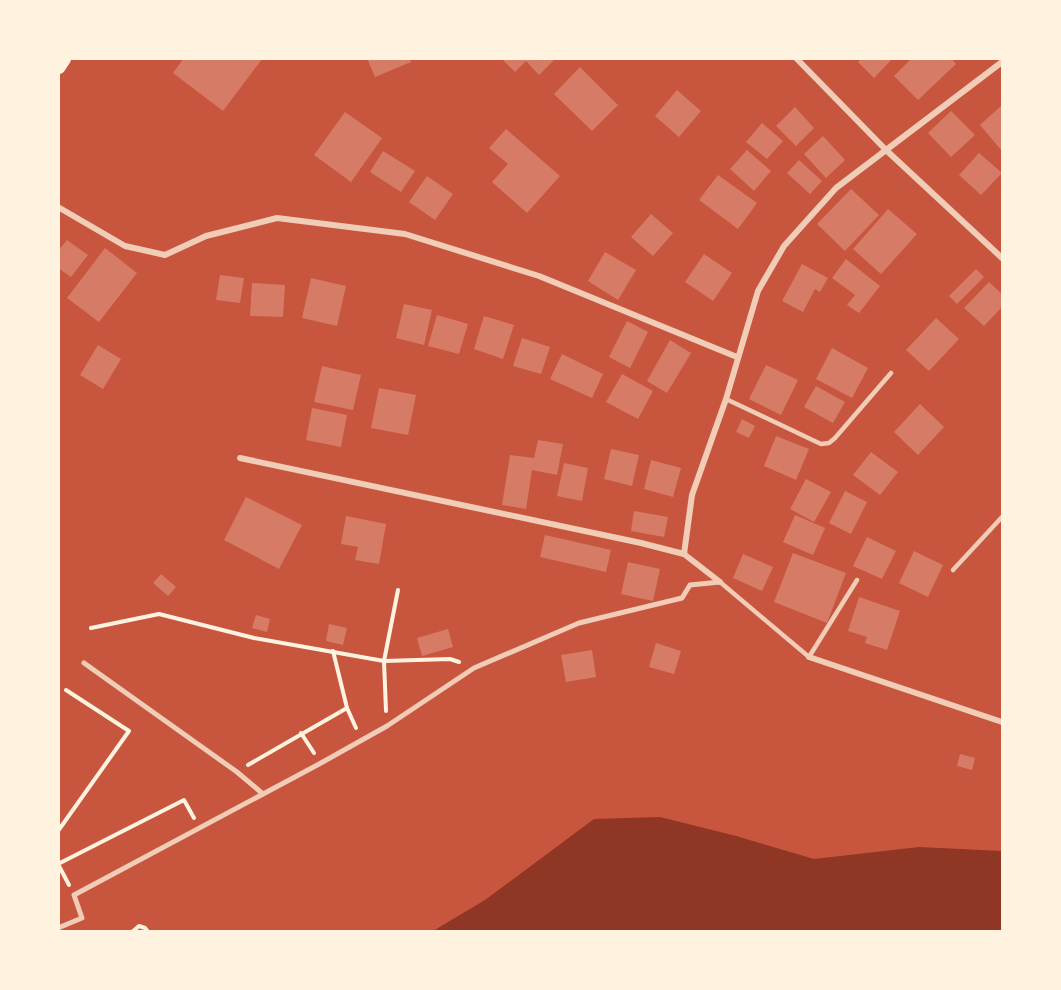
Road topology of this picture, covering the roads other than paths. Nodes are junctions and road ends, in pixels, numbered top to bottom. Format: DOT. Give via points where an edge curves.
graph roads {
  1 [pos="64,58"];
  2 [pos="796,58"];
  3 [pos="1002,62"];
  4 [pos="58,67"];
  5 [pos="886,150"];
  6 [pos="58,207"];
  7 [pos="1002,258"];
  8 [pos="737,357"];
  9 [pos="891,373"];
  10 [pos="726,399"];
  11 [pos="240,458"];
  12 [pos="1002,517"];
  13 [pos="684,554"];
  14 [pos="953,570"];
  15 [pos="857,580"];
  16 [pos="720,582"];
  17 [pos="809,657"];
  18 [pos="84,663"];
  19 [pos="1002,722"];
  20 [pos="263,794"];
  21 [pos="58,928"];
  1 -- 4 [label="main road"];
  2 -- 5 [label="street"];
  3 -- 5 [label="street"];
  5 -- 7 [label="street"];
  5 -- 8 [label="street" via="836,188 784,246 758,291"];
  6 -- 8 [label="street" via="125,246 165,255 206,236 277,218 405,234 539,276"];
  8 -- 10 [label="street"];
  9 -- 10 [label="lane" via="829,443 821,444"];
  10 -- 13 [label="street" via="692,495"];
  11 -- 13 [label="street"];
  12 -- 14 [label="lane"];
  13 -- 16 [label="street"];
  15 -- 17 [label="lane"];
  16 -- 17 [label="lane"];
  16 -- 20 [label="street" via="690,585 682,597 579,622 474,668 387,726"];
  17 -- 19 [label="street"];
  18 -- 20 [label="street"];
  20 -- 21 [label="street" via="74,895 82,918"];
}
